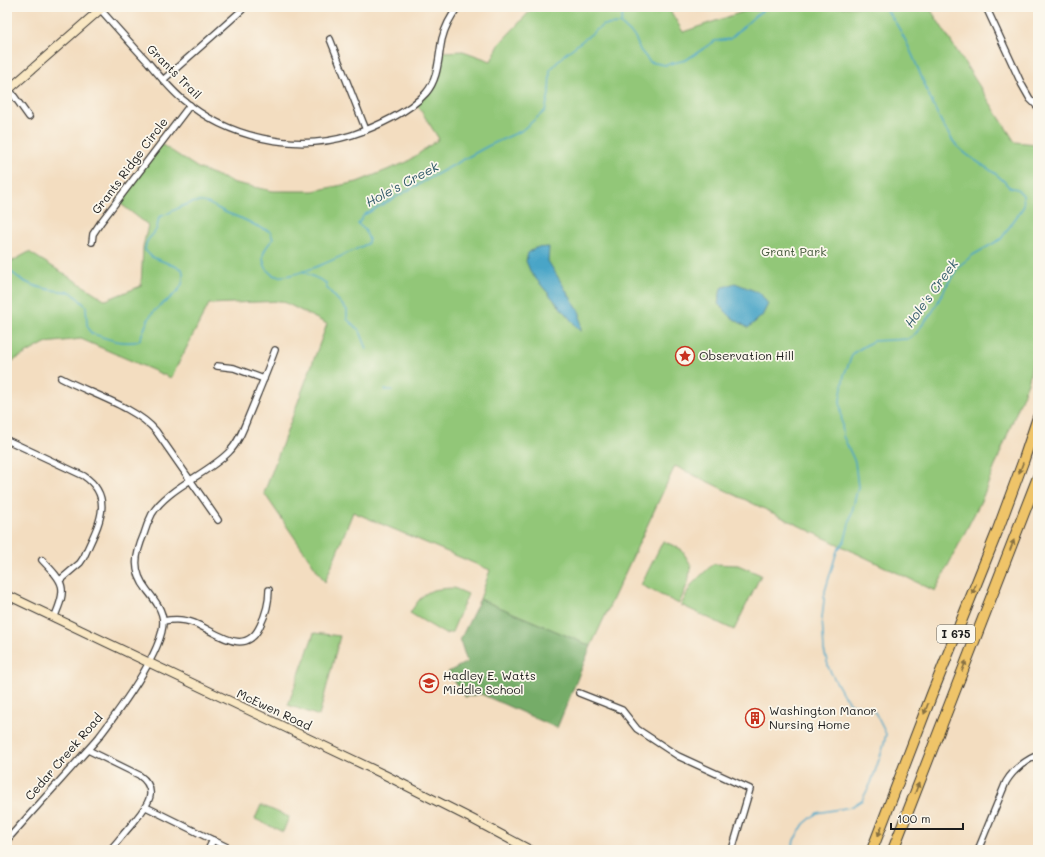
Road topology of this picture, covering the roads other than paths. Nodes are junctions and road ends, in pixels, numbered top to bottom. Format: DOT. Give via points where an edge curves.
graph roads {
  1 [pos="458,7"];
  2 [pos="986,7"];
  3 [pos="102,8"];
  4 [pos="242,10"];
  5 [pos="330,39"];
  6 [pos="163,80"];
  7 [pos="8,90"];
  8 [pos="190,105"];
  9 [pos="1038,108"];
  10 [pos="29,117"];
  11 [pos="366,130"];
  12 [pos="92,242"];
  13 [pos="276,350"];
  14 [pos="217,366"];
  15 [pos="60,378"];
  16 [pos="264,379"];
  17 [pos="1038,417"];
  18 [pos="7,440"];
  19 [pos="1038,477"];
  20 [pos="191,480"];
  21 [pos="218,520"];
  22 [pos="42,560"];
  23 [pos="60,580"];
  24 [pos="269,590"];
  25 [pos="7,595"];
  26 [pos="54,618"];
  27 [pos="163,621"];
  28 [pos="149,663"];
  29 [pos="579,693"];
  30 [pos="88,750"];
  31 [pos="1038,755"];
  32 [pos="146,807"];
  33 [pos="7,840"];
  34 [pos="213,840"];
  35 [pos="110,850"];
  36 [pos="208,850"];
  37 [pos="233,850"];
  38 [pos="530,850"];
  39 [pos="732,850"];
  40 [pos="872,850"];
  41 [pos="893,850"];
  42 [pos="978,850"];
  1 -- 11 [label="street, Grants Trail" via="444,30 437,71 427,92 416,103"];
  2 -- 9 [label="street" via="1022,85"];
  3 -- 6 [label="street, Grants Trail"];
  3 -- 7 [label="street"];
  4 -- 6 [label="street"];
  5 -- 11 [label="street"];
  6 -- 8 [label="street, Grants Trail"];
  7 -- 10 [label="street"];
  8 -- 11 [label="street, Grants Trail" via="208,118 229,128 278,141 320,142"];
  8 -- 12 [label="street, Grants Ridge Circle" via="101,222 93,234"];
  13 -- 16 [label="street"];
  14 -- 16 [label="street" via="234,368"];
  15 -- 20 [label="street" via="146,420"];
  16 -- 20 [label="street" via="236,443 225,456"];
  17 -- 40 [label="highway, I 675, one-way" via="997,532"];
  18 -- 23 [label="street" via="84,476 95,485 101,496 102,513 84,557"];
  41 -- 19 [label="highway, I 675, one-way"];
  20 -- 21 [label="street"];
  20 -- 27 [label="street" via="158,506 152,514 137,552 138,573 158,607"];
  22 -- 23 [label="street"];
  23 -- 26 [label="street" via="62,599"];
  24 -- 27 [label="street" via="269,602 257,632 246,641 234,641 188,621"];
  25 -- 26 [label="street, McEwen Road"];
  26 -- 28 [label="street, McEwen Road"];
  27 -- 28 [label="street, Cedar Creek Road" via="160,641"];
  28 -- 30 [label="street, Cedar Creek Road" via="112,720"];
  28 -- 38 [label="street, McEwen Road" via="385,775"];
  29 -- 39 [label="street" via="622,710 637,729 678,756 750,789"];
  30 -- 32 [label="street" via="143,778 150,790"];
  30 -- 33 [label="street, Cedar Creek Road"];
  31 -- 42 [label="street" via="1011,774"];
  32 -- 34 [label="street"];
  32 -- 35 [label="street"];
  34 -- 36 [label="street"];
  34 -- 37 [label="street"];
}
